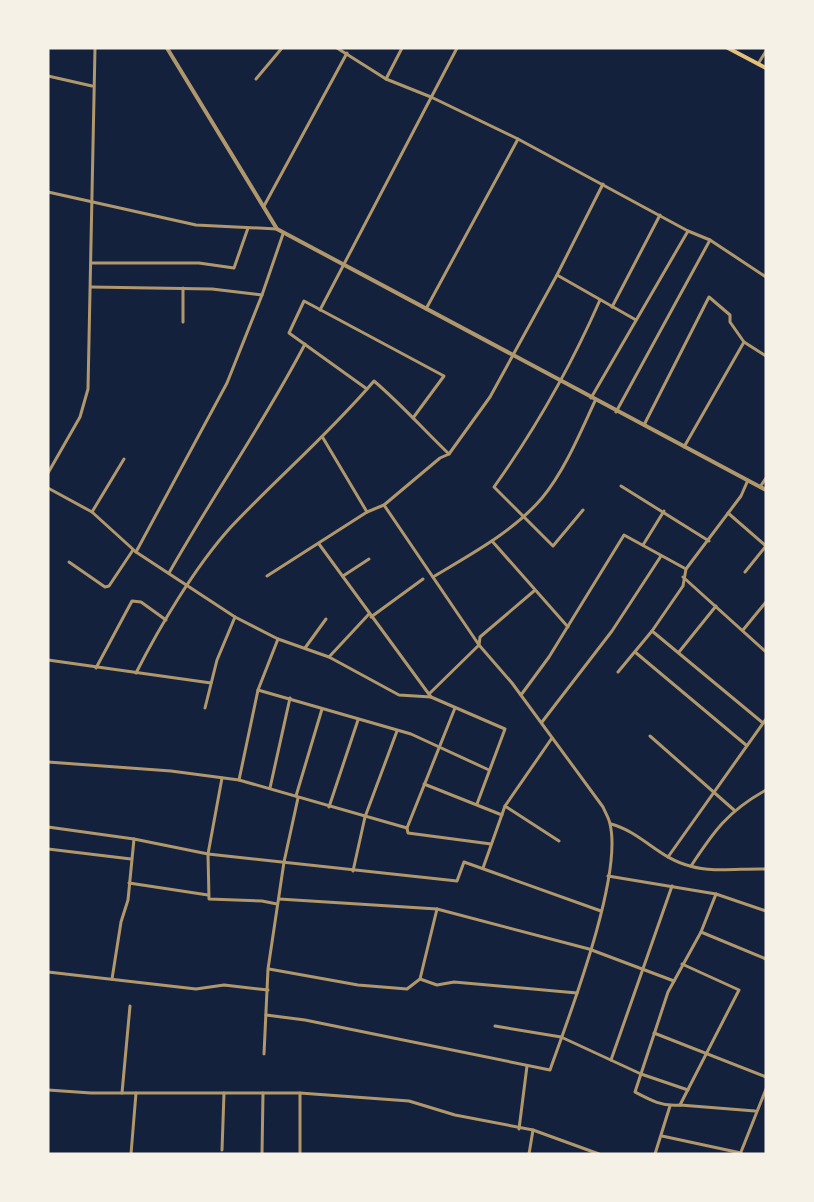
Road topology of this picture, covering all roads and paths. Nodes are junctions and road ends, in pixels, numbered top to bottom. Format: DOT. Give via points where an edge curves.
graph roads {
  1 [pos="95,48"];
  2 [pos="167,48"];
  3 [pos="282,48"];
  4 [pos="337,48"];
  5 [pos="402,48"];
  6 [pos="457,48"];
  7 [pos="728,48"];
  8 [pos="766,51"];
  9 [pos="347,53"];
  10 [pos="758,64"];
  11 [pos="766,68"];
  12 [pos="48,76"];
  13 [pos="256,79"];
  14 [pos="386,79"];
  15 [pos="92,86"];
  16 [pos="431,97"];
  17 [pos="518,139"];
  18 [pos="603,184"];
  19 [pos="48,192"];
  20 [pos="93,200"];
  21 [pos="264,207"];
  22 [pos="660,214"];
  23 [pos="248,228"];
  24 [pos="277,229"];
  25 [pos="688,231"];
  26 [pos="283,234"];
  27 [pos="710,240"];
  28 [pos="91,263"];
  29 [pos="341,265"];
  30 [pos="557,275"];
  31 [pos="766,277"];
  32 [pos="91,287"];
  33 [pos="183,288"];
  34 [pos="262,295"];
  35 [pos="600,300"];
  36 [pos="612,307"];
  37 [pos="321,310"];
  38 [pos="426,310"];
  39 [pos="636,320"];
  40 [pos="183,322"];
  41 [pos="744,342"];
  42 [pos="305,344"];
  43 [pos="766,356"];
  44 [pos="512,357"];
  45 [pos="559,381"];
  46 [pos="367,389"];
  47 [pos="593,400"];
  48 [pos="616,412"];
  49 [pos="413,419"];
  50 [pos="643,426"];
  51 [pos="323,438"];
  52 [pos="683,448"];
  53 [pos="449,454"];
  54 [pos="124,459"];
  55 [pos="48,473"];
  56 [pos="766,478"];
  57 [pos="748,480"];
  58 [pos="621,486"];
  59 [pos="760,487"];
  60 [pos="48,488"];
  61 [pos="766,490"];
  62 [pos="384,504"];
  63 [pos="583,510"];
  64 [pos="664,510"];
  65 [pos="92,512"];
  66 [pos="367,512"];
  67 [pos="728,513"];
  68 [pos="523,516"];
  69 [pos="492,541"];
  70 [pos="709,541"];
  71 [pos="319,543"];
  72 [pos="644,545"];
  73 [pos="766,546"];
  74 [pos="135,551"];
  75 [pos="661,556"];
  76 [pos="369,559"];
  77 [pos="69,562"];
  78 [pos="686,569"];
  79 [pos="745,572"];
  80 [pos="170,573"];
  81 [pos="267,576"];
  82 [pos="343,576"];
  83 [pos="433,577"];
  84 [pos="683,577"];
  85 [pos="423,579"];
  86 [pos="187,588"];
  87 [pos="534,591"];
  88 [pos="766,602"];
  89 [pos="716,606"];
  90 [pos="370,615"];
  91 [pos="235,617"];
  92 [pos="326,618"];
  93 [pos="166,620"];
  94 [pos="567,627"];
  95 [pos="743,630"];
  96 [pos="652,631"];
  97 [pos="278,639"];
  98 [pos="480,645"];
  99 [pos="305,648"];
  100 [pos="635,652"];
  101 [pos="679,652"];
  102 [pos="766,652"];
  103 [pos="329,657"];
  104 [pos="48,660"];
  105 [pos="96,668"];
  106 [pos="618,672"];
  107 [pos="136,673"];
  108 [pos="211,683"];
  109 [pos="258,690"];
  110 [pos="520,695"];
  111 [pos="430,696"];
  112 [pos="290,698"];
  113 [pos="205,708"];
  114 [pos="455,708"];
  115 [pos="322,709"];
  116 [pos="766,719"];
  117 [pos="358,720"];
  118 [pos="542,722"];
  119 [pos="763,723"];
  120 [pos="397,731"];
  121 [pos="650,736"];
  122 [pos="552,738"];
  123 [pos="438,745"];
  124 [pos="747,746"];
  125 [pos="48,762"];
  126 [pos="489,770"];
  127 [pos="222,778"];
  128 [pos="239,780"];
  129 [pos="424,784"];
  130 [pos="270,788"];
  131 [pos="766,790"];
  132 [pos="715,792"];
  133 [pos="297,797"];
  134 [pos="477,804"];
  135 [pos="506,806"];
  136 [pos="329,807"];
  137 [pos="734,810"];
  138 [pos="502,815"];
  139 [pos="365,817"];
  140 [pos="610,824"];
  141 [pos="48,827"];
  142 [pos="407,828"];
  143 [pos="134,839"];
  144 [pos="559,841"];
  145 [pos="491,844"];
  146 [pos="48,849"];
  147 [pos="208,854"];
  148 [pos="668,857"];
  149 [pos="131,860"];
  150 [pos="284,862"];
  151 [pos="691,867"];
  152 [pos="483,868"];
  153 [pos="766,869"];
  154 [pos="353,871"];
  155 [pos="608,876"];
  156 [pos="129,883"];
  157 [pos="672,886"];
  158 [pos="716,894"];
  159 [pos="208,895"];
  160 [pos="279,899"];
  161 [pos="278,904"];
  162 [pos="437,909"];
  163 [pos="601,911"];
  164 [pos="766,911"];
  165 [pos="701,932"];
  166 [pos="589,949"];
  167 [pos="766,959"];
  168 [pos="682,964"];
  169 [pos="642,967"];
  170 [pos="268,969"];
  171 [pos="48,972"];
  172 [pos="112,978"];
  173 [pos="420,979"];
  174 [pos="674,981"];
  175 [pos="268,990"];
  176 [pos="577,993"];
  177 [pos="130,1006"];
  178 [pos="266,1015"];
  179 [pos="495,1026"];
  180 [pos="654,1034"];
  181 [pos="561,1037"];
  182 [pos="705,1052"];
  183 [pos="264,1054"];
  184 [pos="611,1060"];
  185 [pos="527,1066"];
  186 [pos="640,1074"];
  187 [pos="766,1077"];
  188 [pos="766,1089"];
  189 [pos="48,1090"];
  190 [pos="687,1090"];
  191 [pos="122,1093"];
  192 [pos="136,1093"];
  193 [pos="224,1093"];
  194 [pos="263,1093"];
  195 [pos="300,1093"];
  196 [pos="680,1105"];
  197 [pos="670,1106"];
  198 [pos="755,1111"];
  199 [pos="519,1129"];
  200 [pos="533,1130"];
  201 [pos="662,1136"];
  202 [pos="222,1150"];
  203 [pos="741,1153"];
  204 [pos="131,1154"];
  205 [pos="262,1154"];
  206 [pos="300,1154"];
  207 [pos="529,1154"];
  208 [pos="598,1154"];
  209 [pos="655,1154"];
  1 -- 15 [label="street"];
  2 -- 21 [label="street"];
  3 -- 13 [label="street"];
  4 -- 9 [label="street"];
  5 -- 14 [label="street"];
  6 -- 16 [label="street"];
  7 -- 10 [label="main road"];
  8 -- 10 [label="street"];
  9 -- 14 [label="street"];
  9 -- 21 [label="street"];
  10 -- 11 [label="main road"];
  12 -- 15 [label="street"];
  14 -- 16 [label="street"];
  15 -- 20 [label="street"];
  16 -- 17 [label="street"];
  16 -- 29 [label="street"];
  17 -- 18 [label="street"];
  17 -- 38 [label="street"];
  18 -- 22 [label="street"];
  18 -- 30 [label="street"];
  19 -- 20 [label="street"];
  20 -- 23 [label="street" via="151,217"];
  20 -- 28 [label="street"];
  21 -- 24 [label="street"];
  22 -- 25 [label="street"];
  22 -- 36 [label="street"];
  23 -- 24 [label="street"];
  23 -- 28 [label="street" via="234,268 199,263"];
  24 -- 26 [label="street"];
  25 -- 27 [label="street"];
  25 -- 39 [label="street"];
  26 -- 29 [label="street"];
  26 -- 34 [label="street"];
  27 -- 31 [label="street"];
  27 -- 48 [label="street"];
  28 -- 32 [label="street"];
  29 -- 37 [label="street"];
  29 -- 38 [label="street"];
  30 -- 35 [label="street"];
  30 -- 44 [label="street"];
  32 -- 33 [label="street"];
  32 -- 55 [label="street" via="88,389 80,417"];
  33 -- 34 [label="street"];
  33 -- 40 [label="street"];
  34 -- 74 [label="street" via="227,383"];
  35 -- 36 [label="street"];
  35 -- 45 [label="street" via="576,356"];
  36 -- 39 [label="street"];
  37 -- 42 [label="street" via="304,301 289,333"];
  37 -- 49 [label="street" via="444,376"];
  38 -- 44 [label="street"];
  39 -- 47 [label="street"];
  41 -- 43 [label="street"];
  41 -- 50 [label="street" via="730,322 730,315 709,297"];
  41 -- 52 [label="street"];
  42 -- 46 [label="street"];
  42 -- 80 [label="street"];
  44 -- 45 [label="street"];
  44 -- 53 [label="street" via="490,398"];
  45 -- 47 [label="street"];
  45 -- 68 [label="street" via="532,434 494,487"];
  46 -- 49 [label="street" via="374,381"];
  46 -- 51 [label="street"];
  47 -- 48 [label="street"];
  47 -- 68 [label="street" via="556,476 542,498"];
  48 -- 50 [label="street"];
  49 -- 53 [label="street"];
  50 -- 52 [label="street"];
  51 -- 66 [label="street"];
  51 -- 86 [label="street" via="228,530"];
  52 -- 57 [label="street"];
  53 -- 62 [label="street"];
  54 -- 65 [label="street"];
  56 -- 59 [label="street"];
  57 -- 59 [label="street"];
  57 -- 67 [label="street"];
  58 -- 64 [label="street"];
  59 -- 61 [label="street"];
  60 -- 65 [label="street"];
  62 -- 66 [label="street"];
  62 -- 83 [label="street"];
  63 -- 68 [label="street" via="553,546"];
  64 -- 70 [label="street"];
  64 -- 72 [label="street"];
  65 -- 74 [label="street"];
  66 -- 71 [label="street"];
  67 -- 70 [label="street"];
  67 -- 73 [label="street"];
  68 -- 69 [label="street"];
  69 -- 83 [label="street"];
  69 -- 87 [label="street"];
  70 -- 78 [label="street"];
  71 -- 81 [label="street"];
  71 -- 82 [label="street"];
  72 -- 75 [label="street"];
  72 -- 94 [label="street" via="624,534"];
  73 -- 79 [label="street"];
  74 -- 77 [label="street" via="105,587"];
  74 -- 80 [label="street"];
  75 -- 78 [label="street"];
  75 -- 118 [label="street" via="612,631"];
  76 -- 82 [label="street"];
  78 -- 84 [label="street"];
  80 -- 86 [label="street"];
  82 -- 90 [label="street"];
  83 -- 98 [label="street"];
  84 -- 89 [label="street"];
  84 -- 96 [label="street" via="683,586"];
  85 -- 90 [label="street"];
  86 -- 91 [label="street"];
  86 -- 93 [label="street"];
  87 -- 94 [label="street"];
  87 -- 98 [label="street" via="480,636"];
  88 -- 95 [label="street"];
  89 -- 95 [label="street"];
  89 -- 101 [label="street"];
  90 -- 103 [label="street"];
  90 -- 111 [label="street"];
  91 -- 97 [label="street"];
  91 -- 108 [label="street"];
  92 -- 99 [label="street"];
  93 -- 105 [label="street" via="141,602 132,601"];
  93 -- 107 [label="street"];
  94 -- 110 [label="street"];
  95 -- 102 [label="street"];
  96 -- 100 [label="street"];
  96 -- 101 [label="street"];
  97 -- 99 [label="street"];
  97 -- 109 [label="street"];
  98 -- 110 [label="street"];
  98 -- 111 [label="street"];
  99 -- 103 [label="street"];
  100 -- 106 [label="street"];
  100 -- 124 [label="street"];
  101 -- 119 [label="street"];
  103 -- 111 [label="street" via="399,695"];
  104 -- 105 [label="street"];
  105 -- 107 [label="street"];
  107 -- 108 [label="street"];
  108 -- 113 [label="street"];
  109 -- 112 [label="street"];
  109 -- 128 [label="street"];
  110 -- 118 [label="street"];
  111 -- 114 [label="street"];
  112 -- 115 [label="street"];
  112 -- 130 [label="street"];
  114 -- 123 [label="street"];
  114 -- 126 [label="street" via="505,729"];
  115 -- 117 [label="street"];
  115 -- 133 [label="street"];
  116 -- 119 [label="street"];
  117 -- 120 [label="street"];
  117 -- 136 [label="street"];
  118 -- 122 [label="street"];
  119 -- 124 [label="street"];
  120 -- 123 [label="street"];
  120 -- 139 [label="street"];
  121 -- 132 [label="street"];
  122 -- 135 [label="street"];
  122 -- 140 [label="street" via="590,786"];
  123 -- 126 [label="street"];
  123 -- 129 [label="street"];
  124 -- 132 [label="street"];
  125 -- 127 [label="street"];
  126 -- 134 [label="street"];
  127 -- 128 [label="street"];
  127 -- 147 [label="street"];
  128 -- 130 [label="street"];
  129 -- 134 [label="street"];
  129 -- 142 [label="street"];
  130 -- 133 [label="street"];
  131 -- 137 [label="street"];
  132 -- 137 [label="street"];
  132 -- 148 [label="street"];
  133 -- 136 [label="street"];
  133 -- 150 [label="street"];
  134 -- 138 [label="street"];
  135 -- 138 [label="street"];
  135 -- 144 [label="street"];
  136 -- 139 [label="street"];
  137 -- 151 [label="street" via="718,824"];
  138 -- 145 [label="street"];
  139 -- 142 [label="street"];
  139 -- 154 [label="street"];
  140 -- 148 [label="street" via="624,828"];
  140 -- 155 [label="street"];
  141 -- 143 [label="street"];
  142 -- 145 [label="street" via="408,833"];
  143 -- 147 [label="street"];
  143 -- 149 [label="street"];
  145 -- 152 [label="street"];
  146 -- 149 [label="street"];
  147 -- 150 [label="street"];
  147 -- 159 [label="street"];
  148 -- 151 [label="street"];
  149 -- 156 [label="street"];
  150 -- 154 [label="street"];
  150 -- 160 [label="street"];
  151 -- 153 [label="street"];
  152 -- 154 [label="street" via="464,862 457,881"];
  152 -- 163 [label="street"];
  155 -- 157 [label="street"];
  155 -- 163 [label="street"];
  156 -- 159 [label="street"];
  156 -- 172 [label="street"];
  157 -- 158 [label="street"];
  157 -- 169 [label="street"];
  158 -- 164 [label="street"];
  158 -- 165 [label="street"];
  159 -- 161 [label="street" via="209,899"];
  160 -- 161 [label="street"];
  160 -- 162 [label="street"];
  161 -- 170 [label="street"];
  162 -- 166 [label="street"];
  162 -- 173 [label="street"];
  163 -- 166 [label="street"];
  165 -- 167 [label="street"];
  165 -- 168 [label="street"];
  166 -- 169 [label="street"];
  166 -- 176 [label="street"];
  168 -- 174 [label="street"];
  168 -- 182 [label="street" via="739,990"];
  169 -- 174 [label="street"];
  169 -- 184 [label="street"];
  170 -- 173 [label="street" via="358,985 407,989"];
  170 -- 175 [label="street"];
  171 -- 172 [label="street"];
  172 -- 175 [label="street" via="196,989 224,985"];
  173 -- 176 [label="street" via="437,984 454,982"];
  174 -- 180 [label="street"];
  175 -- 178 [label="street"];
  176 -- 181 [label="street"];
  177 -- 191 [label="street"];
  178 -- 183 [label="street"];
  178 -- 185 [label="street"];
  179 -- 181 [label="street"];
  180 -- 182 [label="street"];
  180 -- 186 [label="street"];
  181 -- 184 [label="street"];
  181 -- 185 [label="street" via="550,1070"];
  182 -- 187 [label="street"];
  182 -- 190 [label="street"];
  184 -- 186 [label="street"];
  185 -- 199 [label="street"];
  186 -- 190 [label="street"];
  186 -- 197 [label="street" via="635,1092"];
  188 -- 198 [label="street"];
  189 -- 191 [label="street"];
  190 -- 196 [label="street"];
  191 -- 192 [label="street"];
  192 -- 193 [label="street"];
  192 -- 204 [label="street"];
  193 -- 194 [label="street"];
  193 -- 202 [label="street"];
  194 -- 195 [label="street"];
  194 -- 205 [label="street"];
  195 -- 199 [label="street" via="409,1101"];
  195 -- 206 [label="street"];
  196 -- 197 [label="street"];
  196 -- 198 [label="street"];
  197 -- 201 [label="street"];
  198 -- 203 [label="street"];
  199 -- 200 [label="street"];
  200 -- 207 [label="street"];
  200 -- 208 [label="street"];
  201 -- 203 [label="street"];
  201 -- 209 [label="street"];
}
